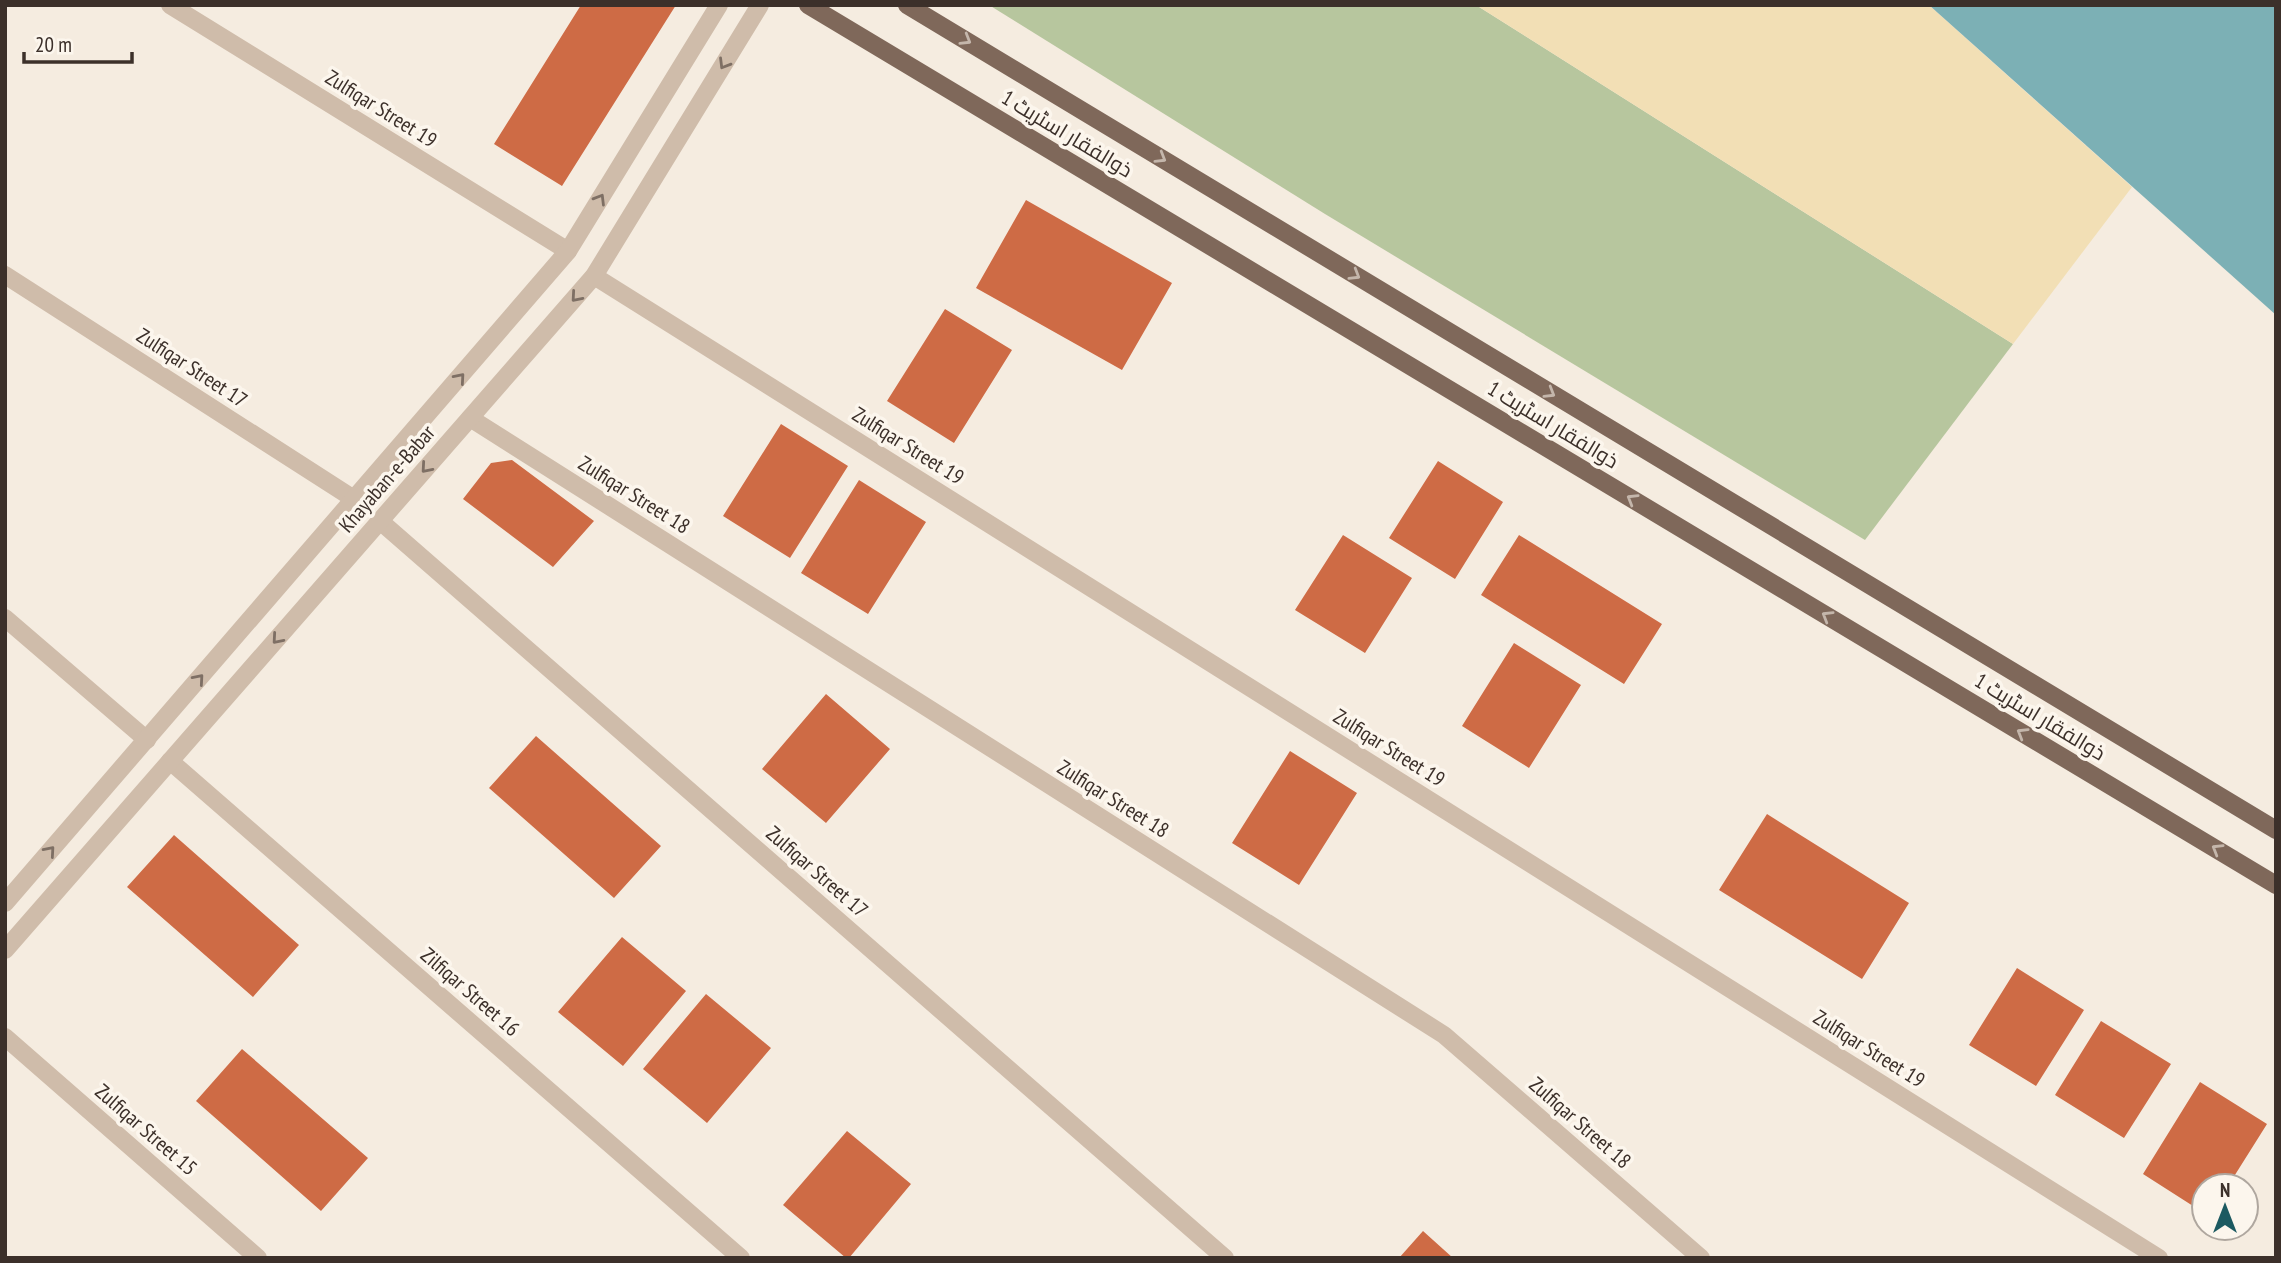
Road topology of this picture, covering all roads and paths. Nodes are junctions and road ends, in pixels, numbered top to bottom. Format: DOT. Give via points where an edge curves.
graph roads {
  1 [pos="170,5"];
  2 [pos="719,5"];
  3 [pos="760,5"];
  4 [pos="808,5"];
  5 [pos="907,5"];
  6 [pos="568,251"];
  7 [pos="5,275"];
  8 [pos="594,276"];
  9 [pos="470,418"];
  10 [pos="354,499"];
  11 [pos="380,521"];
  12 [pos="5,618"];
  13 [pos="147,740"];
  14 [pos="170,761"];
  15 [pos="2276,830"];
  16 [pos="2276,884"];
  17 [pos="5,903"];
  18 [pos="5,950"];
  19 [pos="5,1037"];
  20 [pos="258,1258"];
  21 [pos="741,1258"];
  22 [pos="1225,1258"];
  23 [pos="1701,1258"];
  24 [pos="2159,1258"];
  1 -- 6 [label="street, Zulfiqar Street 19"];
  6 -- 2 [label="street, Khayaban-e-Babar, one-way"];
  3 -- 8 [label="street, Khayaban-e-Babar, one-way"];
  16 -- 4 [label="main road, ذوالفقار اسٹریٹ 1, one-way"];
  5 -- 15 [label="main road, ذوالفقار اسٹریٹ 1, one-way"];
  10 -- 6 [label="street, Khayaban-e-Babar, one-way"];
  7 -- 10 [label="street, Zulfiqar Street 17"];
  8 -- 9 [label="street, Khayaban-e-Babar, one-way"];
  8 -- 24 [label="street, Zulfiqar Street 19"];
  9 -- 11 [label="street, Khayaban-e-Babar, one-way"];
  9 -- 23 [label="street, Zulfiqar Street 18" via="1444,1035"];
  13 -- 10 [label="street, Khayaban-e-Babar, one-way"];
  11 -- 14 [label="street, Khayaban-e-Babar, one-way"];
  11 -- 22 [label="street, Zulfiqar Street 17"];
  12 -- 13 [label="street"];
  17 -- 13 [label="street, Khayaban-e-Babar, one-way"];
  14 -- 18 [label="street, Khayaban-e-Babar"];
  14 -- 21 [label="street, Zilfiqar Street 16"];
  19 -- 20 [label="street, Zulfiqar Street 15"];
}
